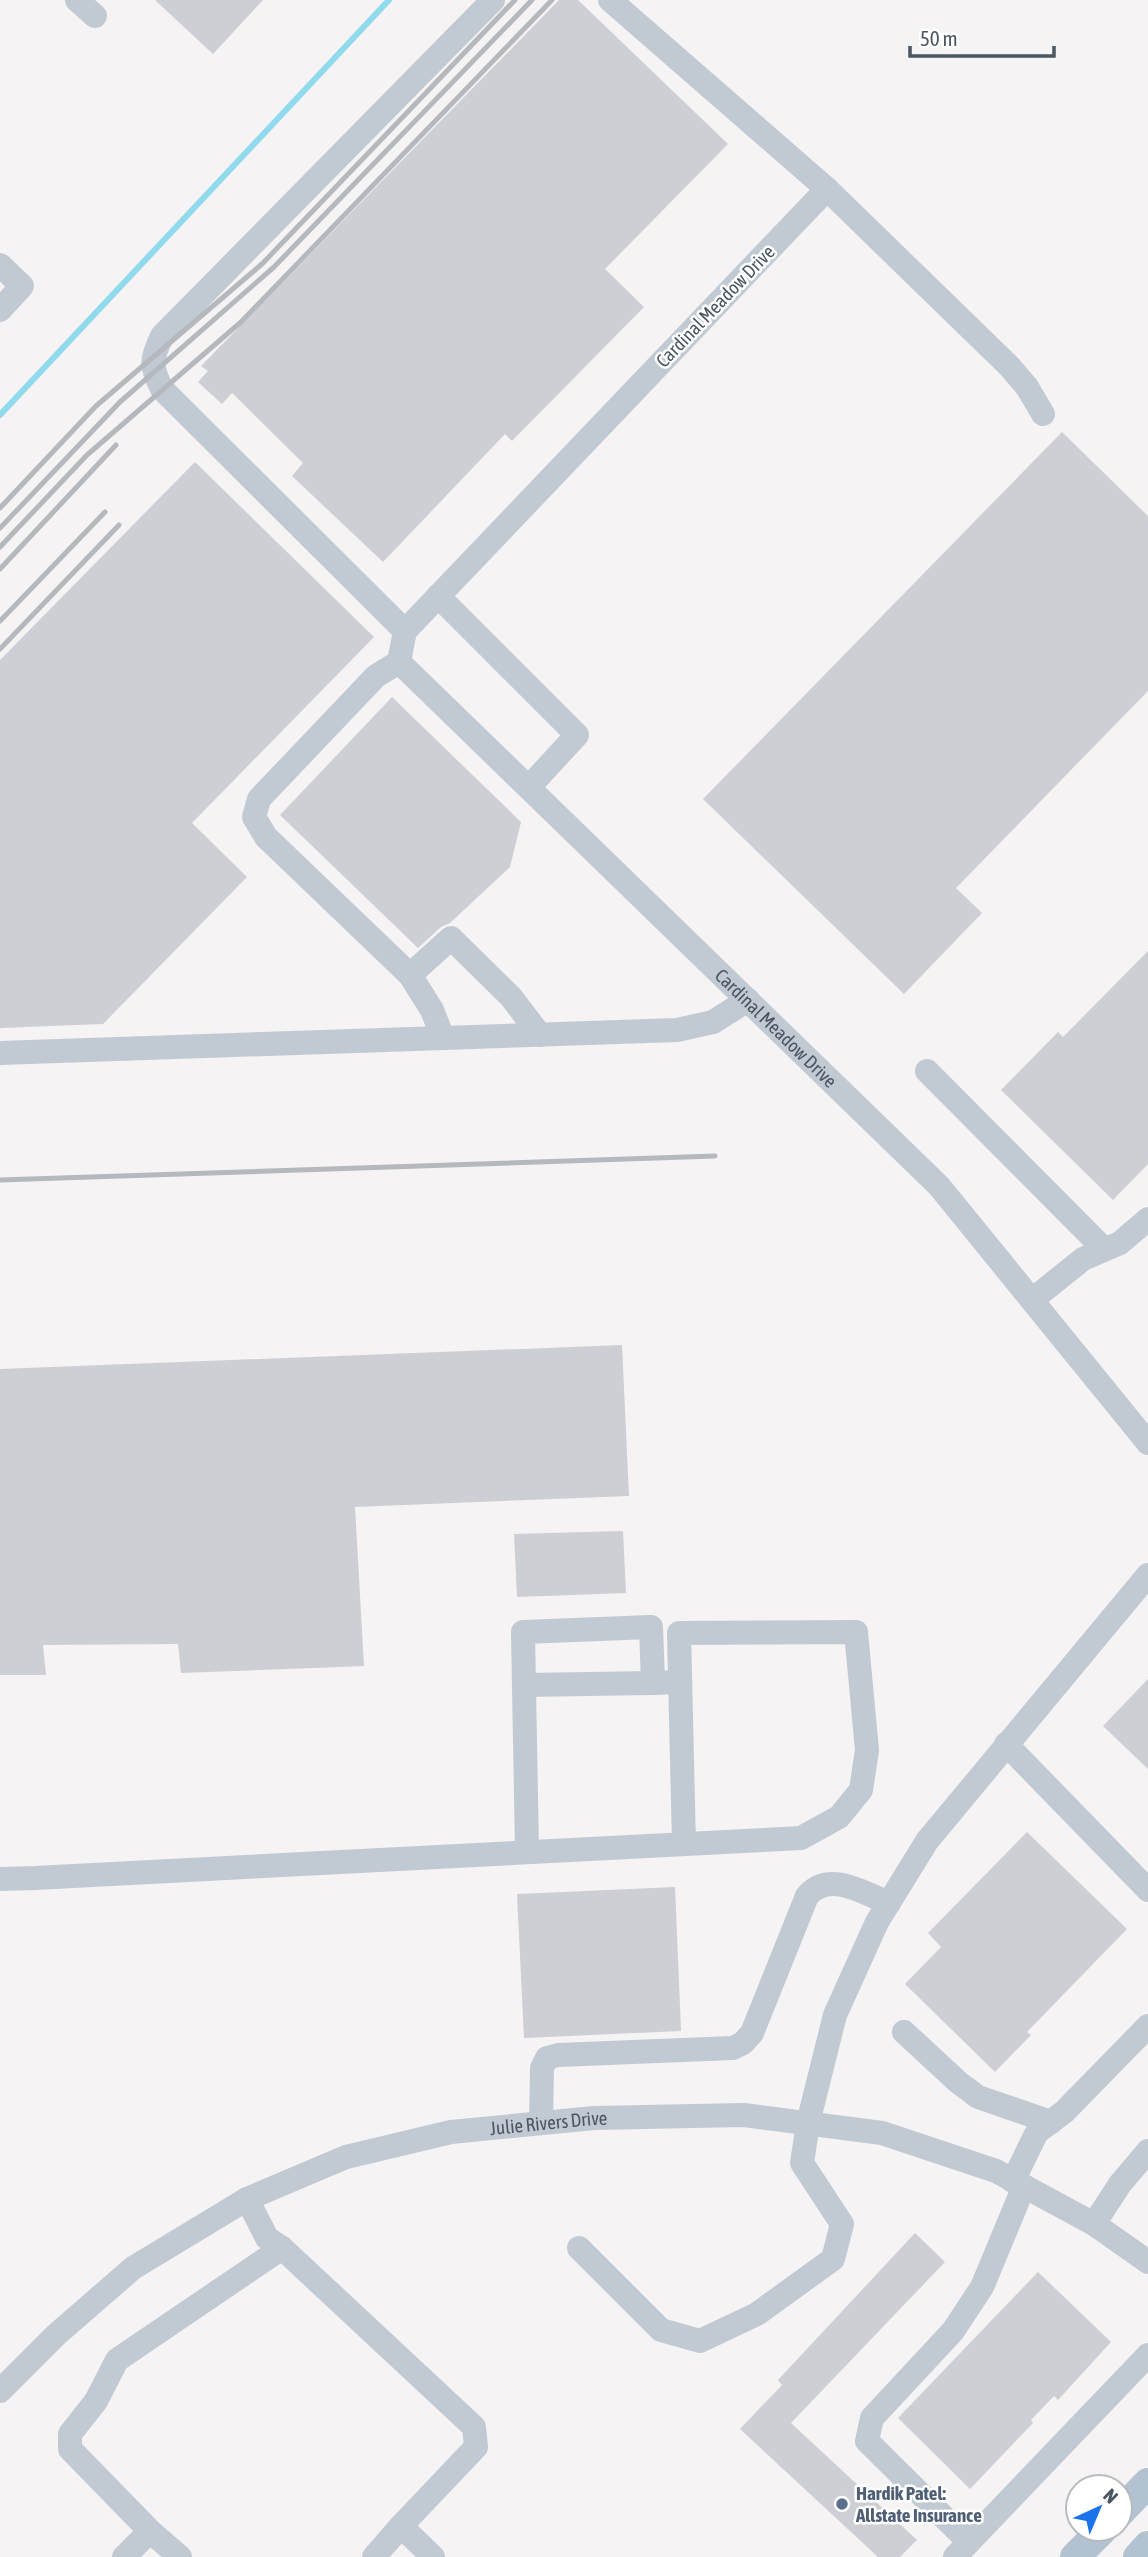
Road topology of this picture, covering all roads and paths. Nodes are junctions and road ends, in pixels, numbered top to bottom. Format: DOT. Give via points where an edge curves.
graph roads {
  1 [pos="493,0"];
  2 [pos="610,0"];
  3 [pos="827,189"];
  4 [pos="0,265"];
  5 [pos="0,310"];
  6 [pos="1043,414"];
  7 [pos="438,596"];
  8 [pos="405,631"];
  9 [pos="399,662"];
  10 [pos="529,788"];
  11 [pos="410,975"];
  12 [pos="748,1000"];
  13 [pos="540,1035"];
  14 [pos="443,1038"];
  15 [pos="0,1053"];
  16 [pos="927,1071"];
  17 [pos="1148,1219"];
  18 [pos="1104,1249"];
  19 [pos="1032,1300"];
  20 [pos="1148,1443"];
  21 [pos="1148,1575"];
  22 [pos="680,1682"];
  23 [pos="653,1683"];
  24 [pos="524,1685"];
  25 [pos="1006,1744"];
  26 [pos="684,1844"];
  27 [pos="527,1852"];
  28 [pos="0,1879"];
  29 [pos="1148,1890"];
  30 [pos="889,1903"];
  31 [pos="1148,2026"];
  32 [pos="904,2032"];
  33 [pos="1051,2122"];
  34 [pos="541,2123"];
  35 [pos="808,2123"];
  36 [pos="1148,2151"];
  37 [pos="1019,2183"];
  38 [pos="247,2199"];
  39 [pos="1094,2224"];
  40 [pos="282,2248"];
  41 [pos="579,2248"];
  42 [pos="1146,2262"];
  43 [pos="1148,2355"];
  44 [pos="0,2391"];
  45 [pos="1148,2483"];
  46 [pos="1134,2498"];
  47 [pos="401,2526"];
  48 [pos="150,2531"];
  49 [pos="1089,2543"];
  50 [pos="1148,2546"];
  51 [pos="962,2549"];
  52 [pos="124,2557"];
  53 [pos="180,2557"];
  54 [pos="374,2557"];
  55 [pos="433,2557"];
  56 [pos="1075,2557"];
  57 [pos="1138,2557"];
  1 -- 8 [label="street" via="162,336 152,357 162,389"];
  2 -- 3 [label="street"];
  3 -- 6 [label="street" via="1010,368"];
  3 -- 7 [label="street, Cardinal Meadow Drive"];
  4 -- 5 [label="street" via="22,286"];
  7 -- 8 [label="street, Cardinal Meadow Drive"];
  7 -- 10 [label="street" via="577,735"];
  8 -- 9 [label="street"];
  9 -- 10 [label="street, Cardinal Meadow Drive"];
  9 -- 11 [label="street" via="376,676 259,799 254,817 266,837"];
  10 -- 12 [label="street, Cardinal Meadow Drive"];
  11 -- 13 [label="street" via="451,938 511,997"];
  11 -- 14 [label="street"];
  12 -- 13 [label="street" via="713,1022 677,1030"];
  12 -- 19 [label="street, Cardinal Meadow Drive" via="939,1186"];
  13 -- 14 [label="street"];
  14 -- 15 [label="street"];
  16 -- 18 [label="street"];
  17 -- 18 [label="street" via="1120,1243"];
  18 -- 19 [label="street" via="1083,1259"];
  19 -- 20 [label="street, Cardinal Meadow Drive"];
  21 -- 25 [label="street"];
  22 -- 23 [label="street"];
  22 -- 26 [label="street"];
  22 -- 26 [label="street" via="679,1633 856,1632 867,1750 861,1790 839,1817 801,1838"];
  23 -- 24 [label="street"];
  23 -- 24 [label="street" via="651,1627 523,1632"];
  24 -- 27 [label="street"];
  25 -- 29 [label="street"];
  25 -- 30 [label="street" via="927,1841"];
  26 -- 27 [label="street"];
  27 -- 28 [label="street"];
  30 -- 34 [label="street" via="843,1885 827,1882 814,1887 752,2033 743,2043 733,2048 547,2058 542,2068"];
  30 -- 35 [label="street" via="835,2015"];
  31 -- 33 [label="street"];
  32 -- 33 [label="street" via="978,2097"];
  33 -- 37 [label="street" via="1037,2132"];
  34 -- 35 [label="street, Julie Rivers Drive" via="744,2115"];
  34 -- 38 [label="street, Julie Rivers Drive" via="451,2132 346,2157"];
  35 -- 37 [label="street, Julie Rivers Drive" via="882,2133"];
  35 -- 41 [label="street" via="802,2163 842,2224 833,2259 757,2314 700,2341 661,2330"];
  36 -- 39 [label="street"];
  37 -- 39 [label="street, Julie Rivers Drive"];
  37 -- 51 [label="street" via="982,2287 953,2331 872,2418 867,2441"];
  38 -- 40 [label="street" via="267,2238"];
  38 -- 44 [label="street, Julie Rivers Drive" via="133,2268"];
  39 -- 42 [label="street, Julie Rivers Drive"];
  40 -- 47 [label="street" via="474,2427 476,2447"];
  40 -- 48 [label="street" via="117,2360 96,2401 71,2434 70,2449"];
  43 -- 51 [label="street"];
  45 -- 46 [label="main road"];
  47 -- 54 [label="street"];
  47 -- 55 [label="street"];
  48 -- 52 [label="street"];
  48 -- 53 [label="street"];
  49 -- 56 [label="main road"];
  50 -- 57 [label="main road"];
}
